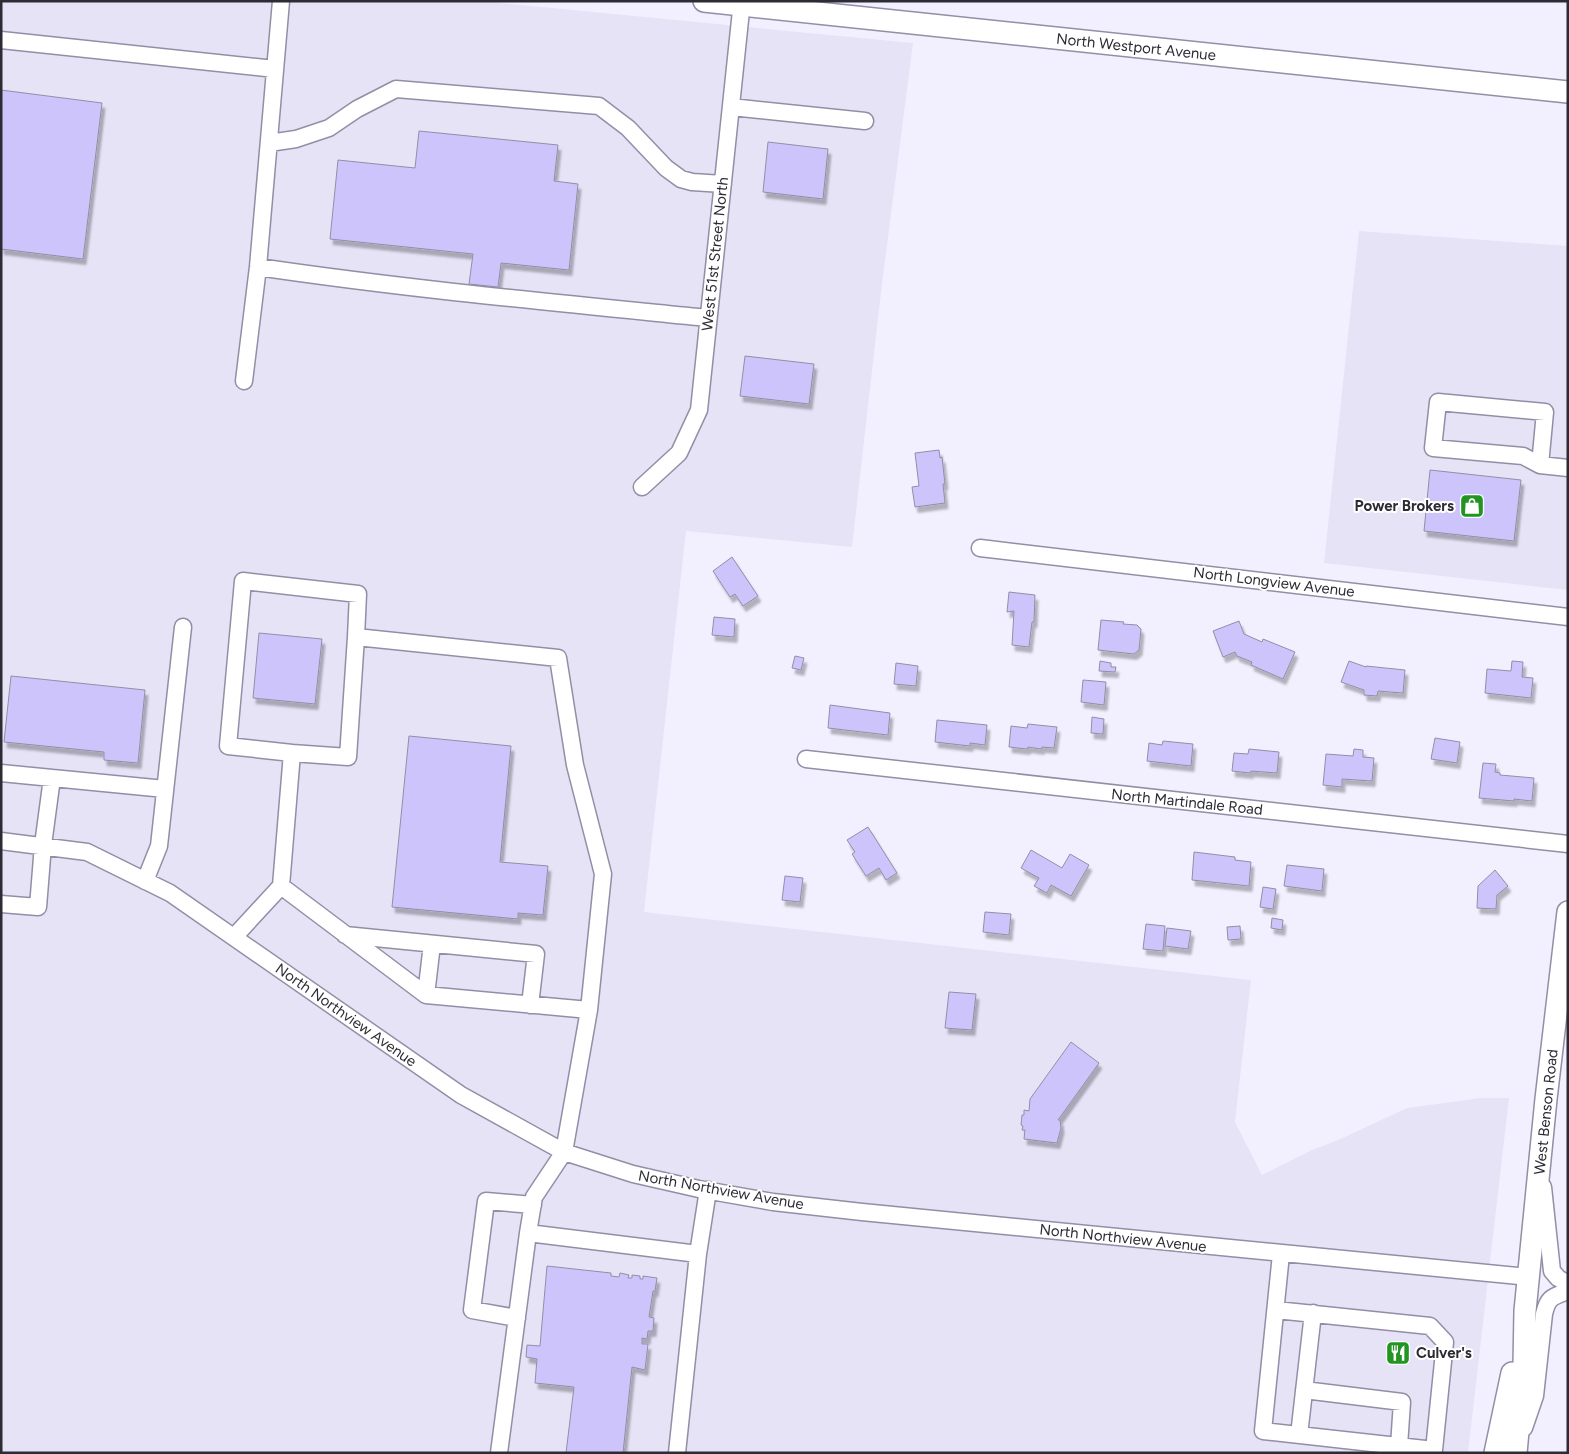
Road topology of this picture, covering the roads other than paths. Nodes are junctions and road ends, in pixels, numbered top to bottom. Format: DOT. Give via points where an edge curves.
graph roads {
  1 [pos="281,1"];
  2 [pos="704,1"];
  3 [pos="742,3"];
  4 [pos="1,40"];
  5 [pos="275,69"];
  6 [pos="1568,92"];
  7 [pos="731,107"];
  8 [pos="865,121"];
  9 [pos="269,143"];
  10 [pos="723,184"];
  11 [pos="258,267"];
  12 [pos="708,318"];
  13 [pos="244,382"];
  14 [pos="1540,465"];
  15 [pos="1568,468"];
  16 [pos="642,487"];
  17 [pos="980,548"];
  18 [pos="1568,617"];
  19 [pos="183,627"];
  20 [pos="356,637"];
  21 [pos="292,753"];
  22 [pos="806,760"];
  23 [pos="1,773"];
  24 [pos="52,778"];
  25 [pos="165,789"];
  26 [pos="1,841"];
  27 [pos="1568,844"];
  28 [pos="43,846"];
  29 [pos="145,881"];
  30 [pos="281,886"];
  31 [pos="1,904"];
  32 [pos="1568,912"];
  33 [pos="345,935"];
  34 [pos="234,937"];
  35 [pos="432,944"];
  36 [pos="426,995"];
  37 [pos="530,1005"];
  38 [pos="589,1010"];
  39 [pos="564,1152"];
  40 [pos="1540,1165"];
  41 [pos="708,1190"];
  42 [pos="532,1205"];
  43 [pos="528,1233"];
  44 [pos="698,1254"];
  45 [pos="1281,1254"];
  46 [pos="1528,1277"];
  47 [pos="1568,1284"];
  48 [pos="1568,1291"];
  49 [pos="1276,1310"];
  50 [pos="1525,1312"];
  51 [pos="1313,1314"];
  52 [pos="517,1318"];
  53 [pos="1304,1390"];
  54 [pos="1299,1435"];
  55 [pos="1399,1446"];
  56 [pos="1517,1450"];
  57 [pos="499,1453"];
  58 [pos="677,1453"];
  59 [pos="1495,1453"];
  1 -- 5 [label="street"];
  2 -- 3 [label="main road, North Westport Avenue"];
  3 -- 6 [label="main road, North Westport Avenue"];
  3 -- 7 [label="street, West 51st Street North"];
  4 -- 5 [label="street"];
  5 -- 9 [label="street"];
  7 -- 8 [label="street"];
  7 -- 10 [label="street, West 51st Street North"];
  9 -- 10 [label="street" via="296,139 329,128 396,89 599,106 628,128 666,168 682,179"];
  9 -- 11 [label="street"];
  10 -- 12 [label="street, West 51st Street North"];
  11 -- 12 [label="street" via="473,295"];
  11 -- 13 [label="street"];
  12 -- 16 [label="street, West 51st Street North" via="699,410 679,453"];
  14 -- 14 [label="street" via="1523,456 1433,448 1438,402 1545,412"];
  14 -- 15 [label="street"];
  17 -- 18 [label="street, North Longview Avenue"];
  19 -- 25 [label="street"];
  20 -- 21 [label="street" via="348,757"];
  20 -- 21 [label="street" via="358,594 243,581 228,746"];
  20 -- 38 [label="street" via="558,658 575,765 603,874"];
  21 -- 30 [label="street"];
  22 -- 27 [label="street, North Martindale Road"];
  23 -- 24 [label="street"];
  24 -- 25 [label="street"];
  24 -- 28 [label="street"];
  25 -- 29 [label="street" via="159,846"];
  26 -- 28 [label="street, North Northview Avenue"];
  28 -- 29 [label="street, North Northview Avenue" via="87,852"];
  28 -- 31 [label="street" via="38,907"];
  29 -- 34 [label="street, North Northview Avenue" via="170,893"];
  30 -- 33 [label="street"];
  30 -- 34 [label="street"];
  32 -- 40 [label="main road, West Benson Road"];
  33 -- 35 [label="street"];
  33 -- 36 [label="street"];
  34 -- 39 [label="street, North Northview Avenue" via="461,1094"];
  35 -- 36 [label="street"];
  35 -- 37 [label="street" via="536,954"];
  36 -- 37 [label="street"];
  37 -- 38 [label="street"];
  38 -- 39 [label="street"];
  39 -- 41 [label="street, North Northview Avenue" via="633,1174"];
  39 -- 42 [label="street"];
  40 -- 46 [label="main road, West Benson Road"];
  40 -- 47 [label="street" via="1552,1272"];
  41 -- 44 [label="street"];
  41 -- 45 [label="street, North Northview Avenue" via="774,1202 862,1212"];
  42 -- 43 [label="street"];
  42 -- 52 [label="street" via="486,1201 472,1310"];
  43 -- 44 [label="street"];
  43 -- 52 [label="street"];
  44 -- 58 [label="street"];
  45 -- 46 [label="street, North Northview Avenue"];
  45 -- 49 [label="street"];
  46 -- 50 [label="main road, West Benson Road"];
  48 -- 56 [label="street" via="1550,1298 1546,1304 1535,1396"];
  49 -- 51 [label="street"];
  49 -- 54 [label="street" via="1263,1431"];
  50 -- 56 [label="main road, West Benson Road"];
  50 -- 59 [label="main road, West Benson Road"];
  51 -- 53 [label="street"];
  51 -- 55 [label="street" via="1430,1326 1445,1342 1434,1450"];
  52 -- 57 [label="street"];
  53 -- 54 [label="street"];
  53 -- 55 [label="street" via="1402,1402"];
  54 -- 55 [label="street"];
}
